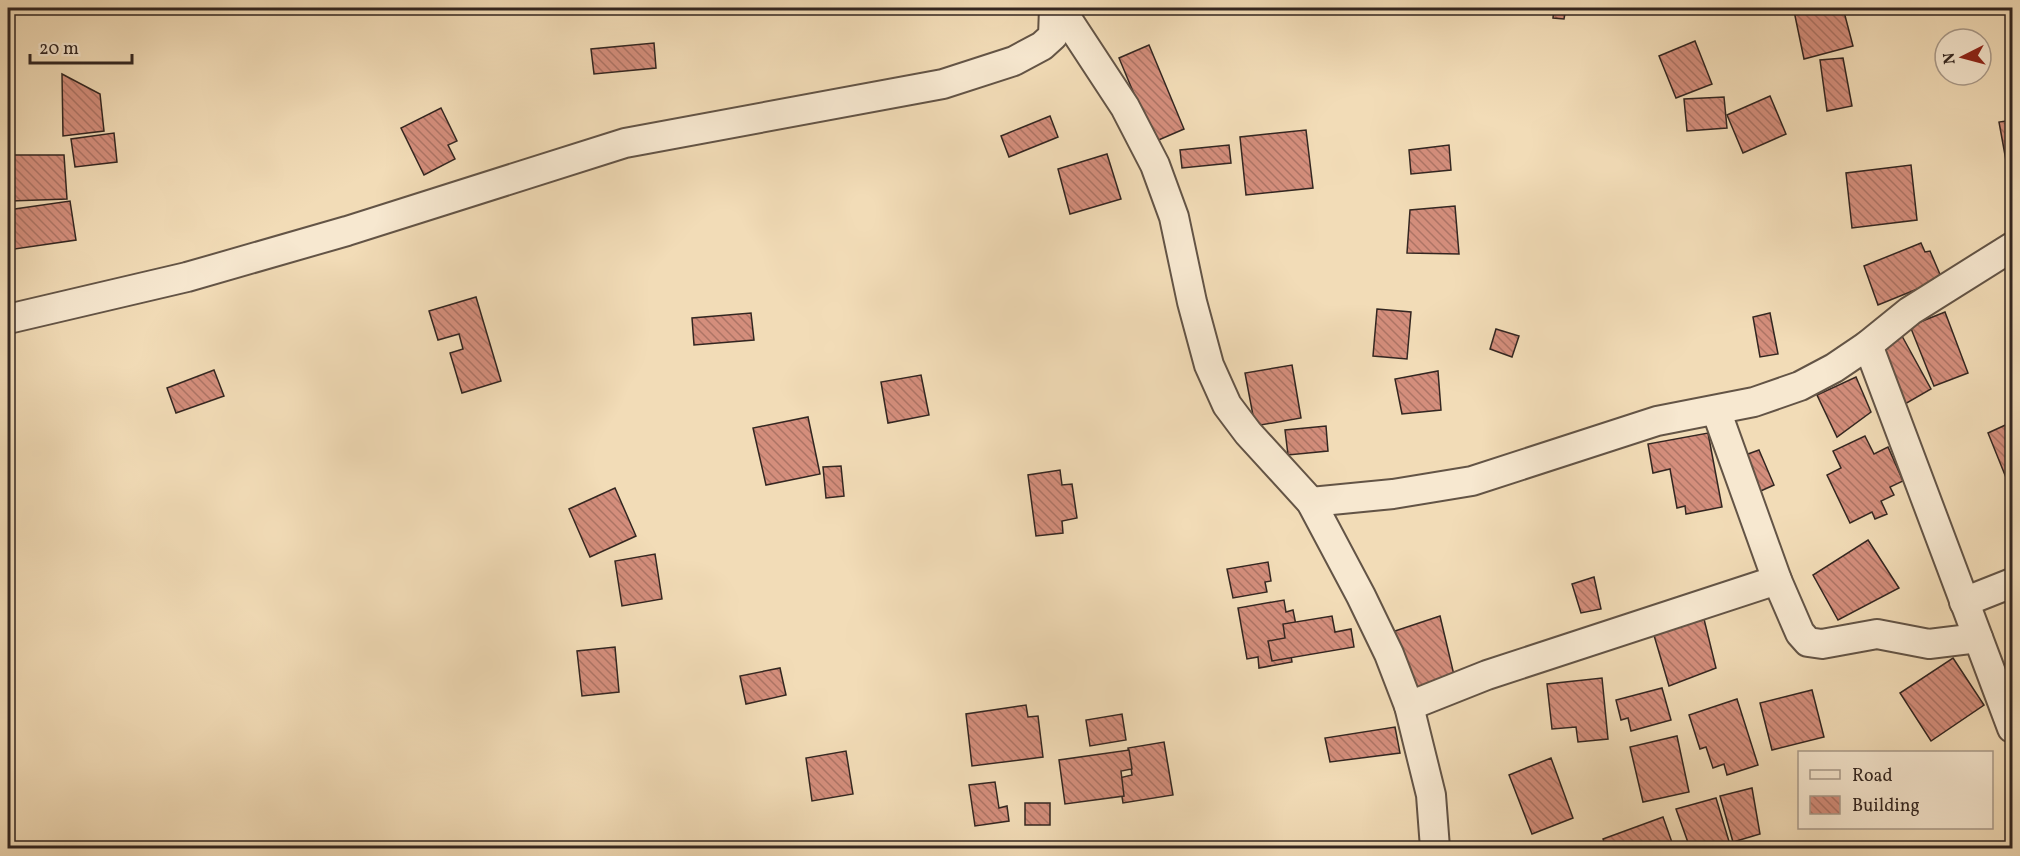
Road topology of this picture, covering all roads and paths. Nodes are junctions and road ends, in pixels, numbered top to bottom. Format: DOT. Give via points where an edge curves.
graph roads {
  1 [pos="1054,8"];
  2 [pos="1060,8"];
  3 [pos="2011,253"];
  4 [pos="8,319"];
  5 [pos="1868,345"];
  6 [pos="1716,410"];
  7 [pos="1311,502"];
  8 [pos="1778,580"];
  9 [pos="2013,583"];
  10 [pos="1964,602"];
  11 [pos="1978,638"];
  12 [pos="1409,706"];
  13 [pos="2013,728"];
  14 [pos="1435,849"];
  1 -- 4 [label="street" via="1053,36 1042,46 1014,61 943,84 625,143 187,278"];
  2 -- 7 [label="street" via="1125,107 1155,165 1174,217 1209,365 1227,405"];
  3 -- 5 [label="street" via="1910,311"];
  5 -- 6 [label="street" via="1800,386"];
  5 -- 10 [label="street"];
  6 -- 7 [label="street" via="1657,421 1472,481"];
  6 -- 8 [label="street"];
  7 -- 12 [label="street" via="1389,654"];
  8 -- 11 [label="street" via="1800,633 1808,642 1822,644 1877,634 1929,644"];
  8 -- 12 [label="street" via="1487,675"];
  9 -- 10 [label="street"];
  10 -- 11 [label="street"];
  11 -- 13 [label="street"];
  12 -- 14 [label="street" via="1431,795"];
}
